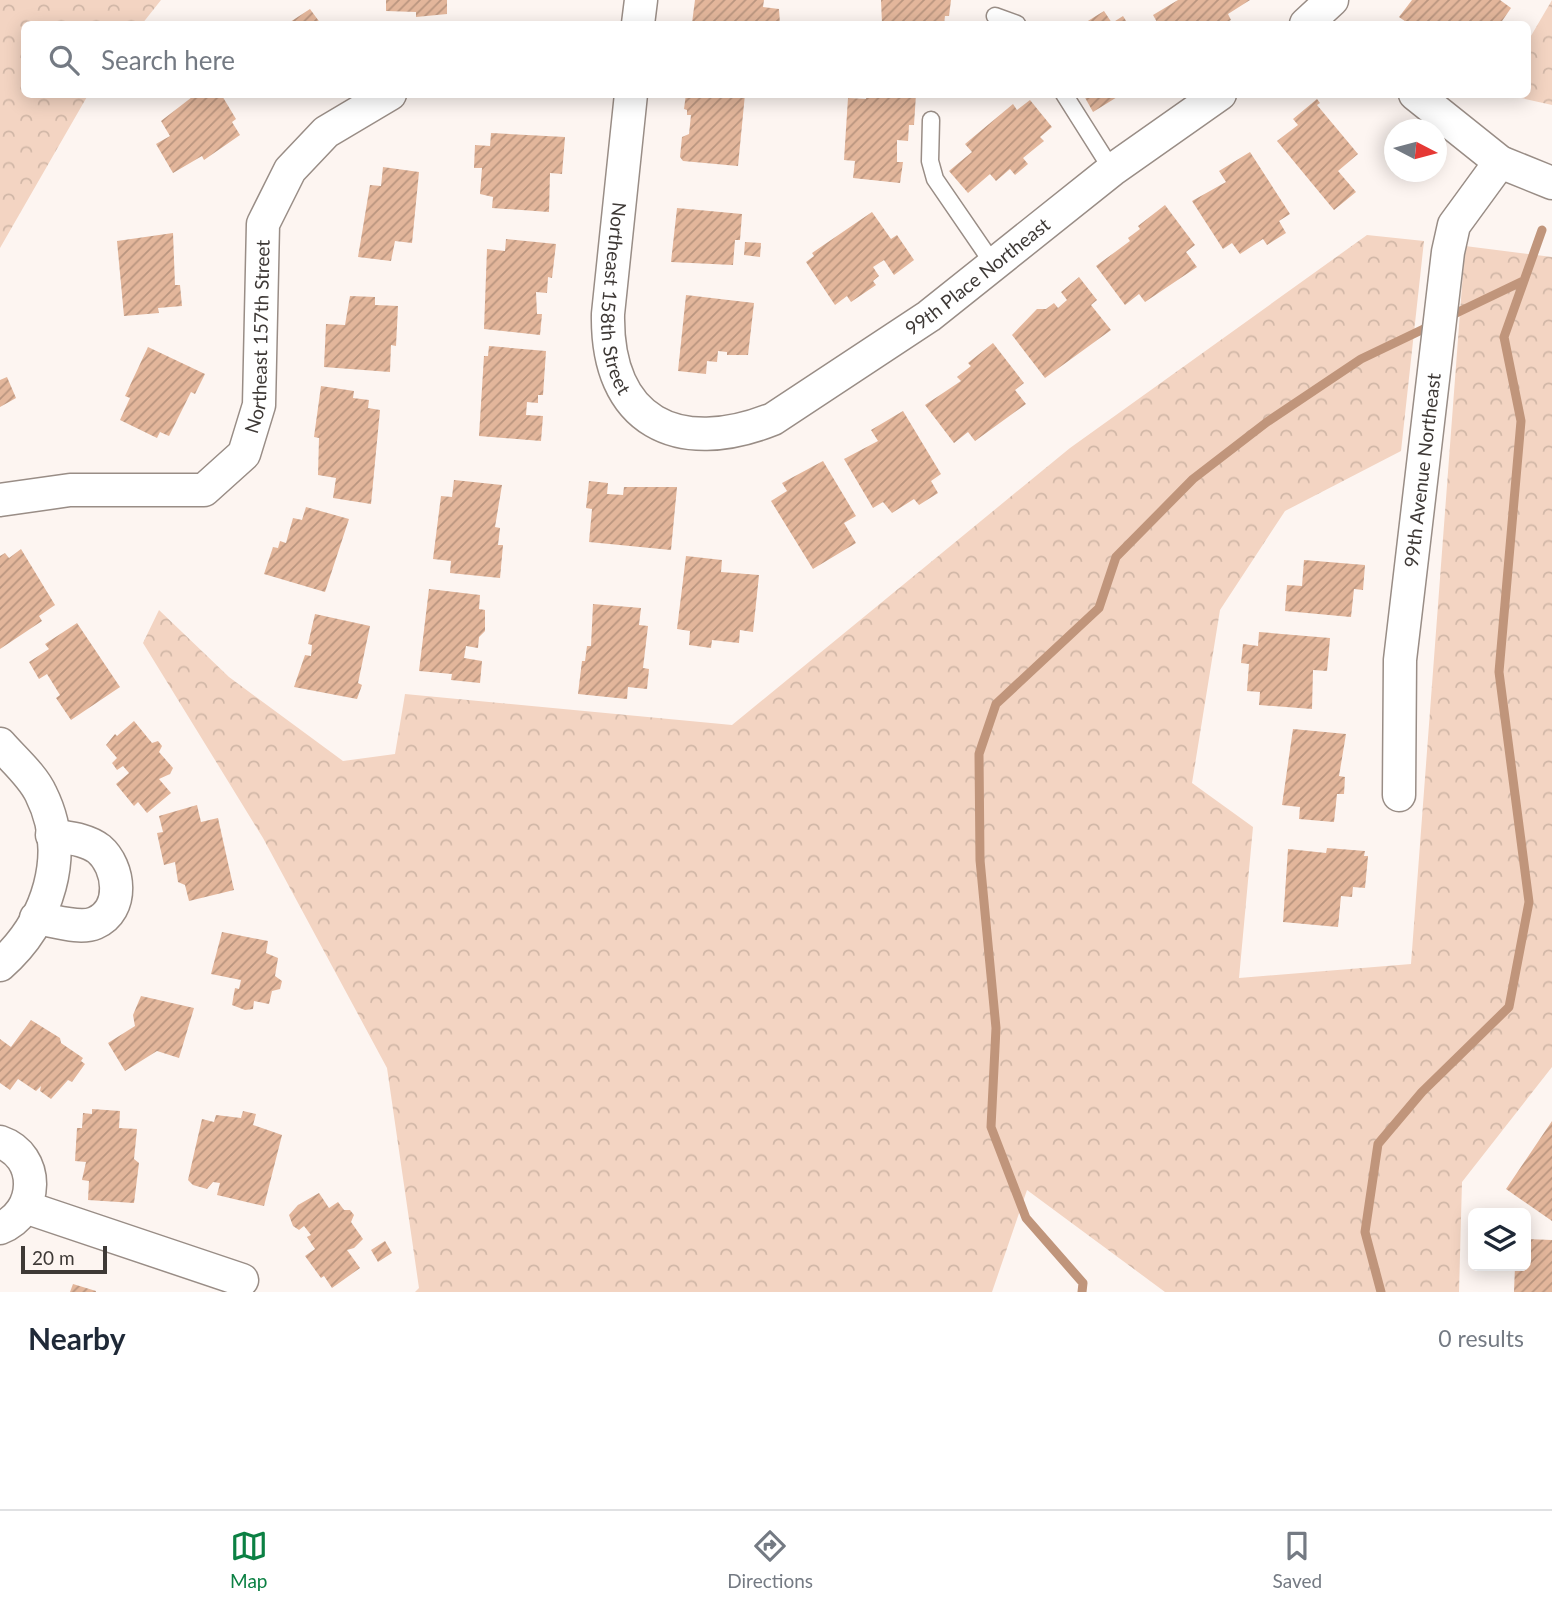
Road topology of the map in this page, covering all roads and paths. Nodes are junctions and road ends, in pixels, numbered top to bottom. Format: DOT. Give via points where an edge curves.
graph roads {
  1 [pos="641,0"];
  2 [pos="995,16"];
  3 [pos="638,21"];
  4 [pos="1009,21"];
  5 [pos="383,98"];
  6 [pos="631,98"];
  7 [pos="1067,98"];
  8 [pos="1214,98"];
  9 [pos="1420,98"];
  10 [pos="931,120"];
  11 [pos="1500,162"];
  12 [pos="1112,170"];
  13 [pos="1552,183"];
  14 [pos="994,265"];
  15 [pos="721,434"];
  16 [pos="0,500"];
  17 [pos="0,744"];
  18 [pos="1399,795"];
  19 [pos="52,835"];
  20 [pos="36,918"];
  21 [pos="0,965"];
  22 [pos="0,1142"];
  23 [pos="25,1207"];
  24 [pos="0,1228"];
  25 [pos="242,1280"];
  1 -- 3 [label="street"];
  2 -- 4 [label="lane"];
  5 -- 16 [label="street, Northeast 157th Street" via="326,132 290,170 263,224 259,405 244,454 204,490 70,491"];
  6 -- 15 [label="street, Northeast 158th Street" via="608,345 632,404 678,433"];
  7 -- 12 [label="lane"];
  8 -- 12 [label="street, 99th Place Northeast"];
  9 -- 11 [label="street"];
  10 -- 14 [label="lane" via="930,162 935,179"];
  11 -- 13 [label="street"];
  11 -- 18 [label="street, 99th Avenue Northeast" via="1454,225 1448,252 1400,660"];
  12 -- 14 [label="street, 99th Place Northeast"];
  14 -- 15 [label="street, 99th Place Northeast" via="929,316 773,419"];
  17 -- 19 [label="street" via="41,794"];
  19 -- 20 [label="street" via="56,848 49,897"];
  19 -- 20 [label="street" via="88,843 110,860 117,879 116,898 107,915 95,923"];
  20 -- 21 [label="street" via="15,952"];
  22 -- 23 [label="street" via="26,1164 31,1193"];
  23 -- 24 [label="street"];
  23 -- 25 [label="street"];
}
